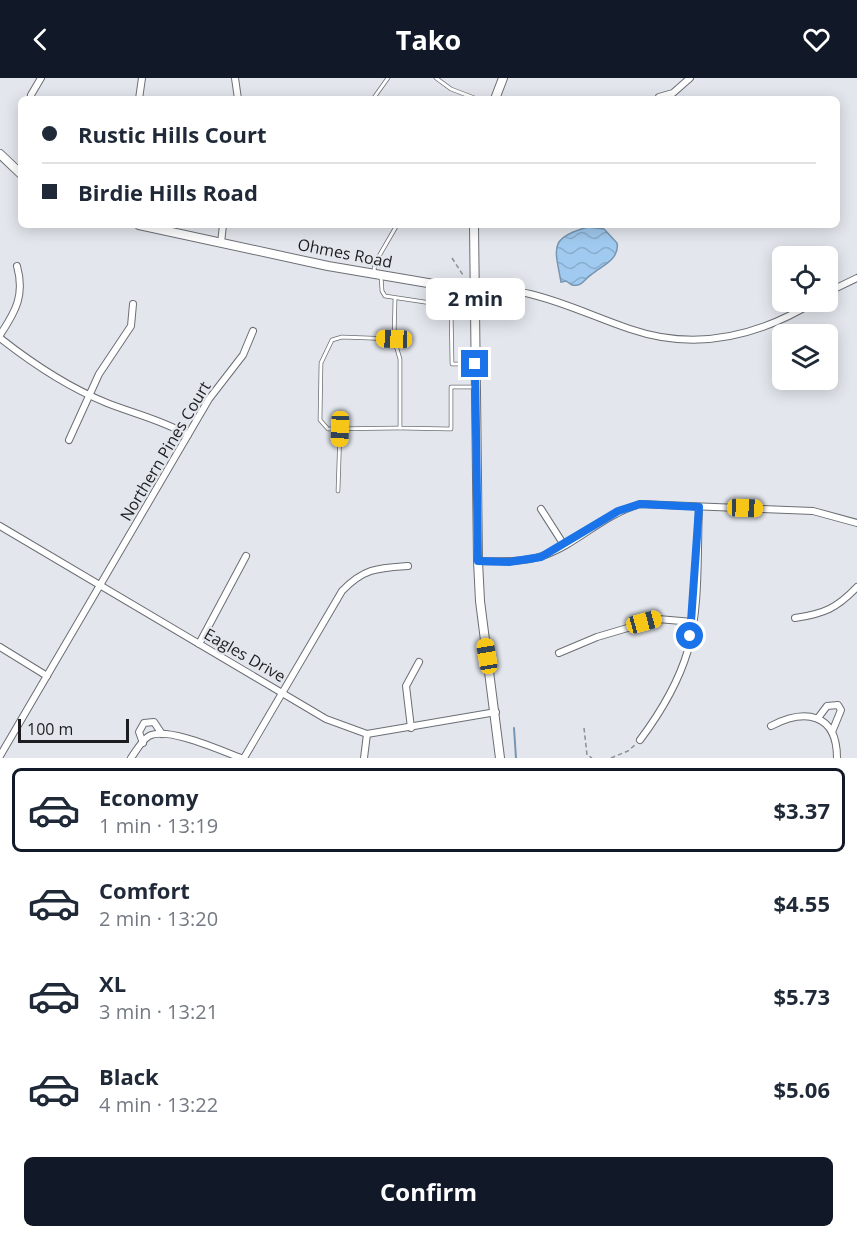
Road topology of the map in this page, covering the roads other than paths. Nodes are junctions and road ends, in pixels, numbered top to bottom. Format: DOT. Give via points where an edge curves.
graph roads {
  1 [pos="41,78"];
  2 [pos="142,78"];
  3 [pos="235,78"];
  4 [pos="388,78"];
  5 [pos="436,78"];
  6 [pos="503,78"];
  7 [pos="690,78"];
  8 [pos="31,95"];
  9 [pos="140,96"];
  10 [pos="238,96"];
  11 [pos="375,96"];
  12 [pos="469,96"];
  13 [pos="496,96"];
  14 [pos="662,96"];
  15 [pos="0,154"];
  16 [pos="18,171"];
  17 [pos="153,228"];
  18 [pos="223,228"];
  19 [pos="395,228"];
  20 [pos="474,228"];
  21 [pos="221,243"];
  22 [pos="16,266"];
  23 [pos="377,276"];
  24 [pos="857,278"];
  25 [pos="838,287"];
  26 [pos="475,291"];
  27 [pos="395,298"];
  28 [pos="133,304"];
  29 [pos="798,312"];
  30 [pos="253,331"];
  31 [pos="0,337"];
  32 [pos="394,339"];
  33 [pos="475,364"];
  34 [pos="476,387"];
  35 [pos="89,395"];
  36 [pos="400,428"];
  37 [pos="340,429"];
  38 [pos="188,435"];
  39 [pos="69,440"];
  40 [pos="338,490"];
  41 [pos="699,507"];
  42 [pos="541,509"];
  43 [pos="857,523"];
  44 [pos="0,526"];
  45 [pos="564,545"];
  46 [pos="246,556"];
  47 [pos="478,561"];
  48 [pos="408,566"];
  49 [pos="100,586"];
  50 [pos="857,587"];
  51 [pos="795,618"];
  52 [pos="693,622"];
  53 [pos="199,644"];
  54 [pos="0,647"];
  55 [pos="559,653"];
  56 [pos="420,662"];
  57 [pos="47,676"];
  58 [pos="281,691"];
  59 [pos="496,712"];
  60 [pos="818,718"];
  61 [pos="771,726"];
  62 [pos="411,728"];
  63 [pos="832,732"];
  64 [pos="162,734"];
  65 [pos="368,734"];
  66 [pos="640,740"];
  67 [pos="142,743"];
  68 [pos="0,756"];
  69 [pos="131,758"];
  70 [pos="242,758"];
  71 [pos="363,758"];
  72 [pos="500,758"];
  73 [pos="837,758"];
  1 -- 8 [label="street"];
  2 -- 9 [label="street"];
  3 -- 10 [label="street"];
  4 -- 11 [label="lane"];
  5 -- 12 [label="lane"];
  6 -- 13 [label="main road"];
  7 -- 14 [label="street" via="673,93"];
  15 -- 16 [label="main road"];
  17 -- 21 [label="main road, Ohmes Road"];
  18 -- 21 [label="street"];
  19 -- 23 [label="lane" via="375,263"];
  20 -- 26 [label="main road"];
  21 -- 23 [label="main road, Ohmes Road"];
  22 -- 31 [label="street" via="21,294"];
  23 -- 26 [label="main road, Ohmes Road"];
  23 -- 27 [label="lane" via="385,296"];
  24 -- 25 [label="street"];
  26 -- 29 [label="street" via="528,294 632,330 693,341 757,331"];
  26 -- 33 [label="main road"];
  27 -- 32 [label="lane"];
  27 -- 33 [label="lane" via="451,306 452,364"];
  28 -- 35 [label="street" via="131,326"];
  30 -- 38 [label="street, Northern Pines Court" via="243,355 209,399"];
  31 -- 35 [label="street" via="40,369"];
  32 -- 36 [label="lane" via="400,359"];
  32 -- 37 [label="lane" via="342,337 327,346 321,363 320,420 328,429"];
  33 -- 34 [label="main road"];
  34 -- 36 [label="lane" via="452,387 451,429"];
  34 -- 47 [label="main road"];
  35 -- 38 [label="street" via="161,420"];
  35 -- 39 [label="street"];
  36 -- 37 [label="lane"];
  37 -- 40 [label="lane"];
  38 -- 49 [label="street, Northern Pines Court"];
  41 -- 43 [label="street" via="813,511"];
  41 -- 45 [label="street" via="640,504 610,515"];
  41 -- 52 [label="street"];
  42 -- 45 [label="street"];
  44 -- 49 [label="street, Eagles Drive"];
  45 -- 47 [label="street" via="541,557"];
  46 -- 53 [label="street"];
  47 -- 59 [label="main road"];
  48 -- 58 [label="street" via="371,569 353,579"];
  49 -- 53 [label="street, Eagles Drive"];
  49 -- 57 [label="street, Northern Pines Court"];
  50 -- 51 [label="street" via="820,615"];
  52 -- 55 [label="street" via="658,619"];
  52 -- 66 [label="street" via="678,677 663,710"];
  53 -- 58 [label="street, Eagles Drive"];
  54 -- 57 [label="street"];
  56 -- 62 [label="street" via="406,687"];
  57 -- 68 [label="street, Northern Pines Court"];
  58 -- 65 [label="street, Eagles Drive" via="326,719"];
  58 -- 70 [label="street"];
  59 -- 62 [label="street, Eagles Drive"];
  59 -- 72 [label="main road"];
  60 -- 61 [label="street" via="789,717"];
  60 -- 63 [label="street"];
  60 -- 63 [label="street" via="827,706 838,705 841,710"];
  62 -- 65 [label="street, Eagles Drive"];
  63 -- 73 [label="street"];
  64 -- 67 [label="street" via="148,736"];
  64 -- 67 [label="street" via="154,722 144,723 139,732"];
  64 -- 70 [label="street"];
  65 -- 71 [label="street"];
  67 -- 69 [label="street"];
}
